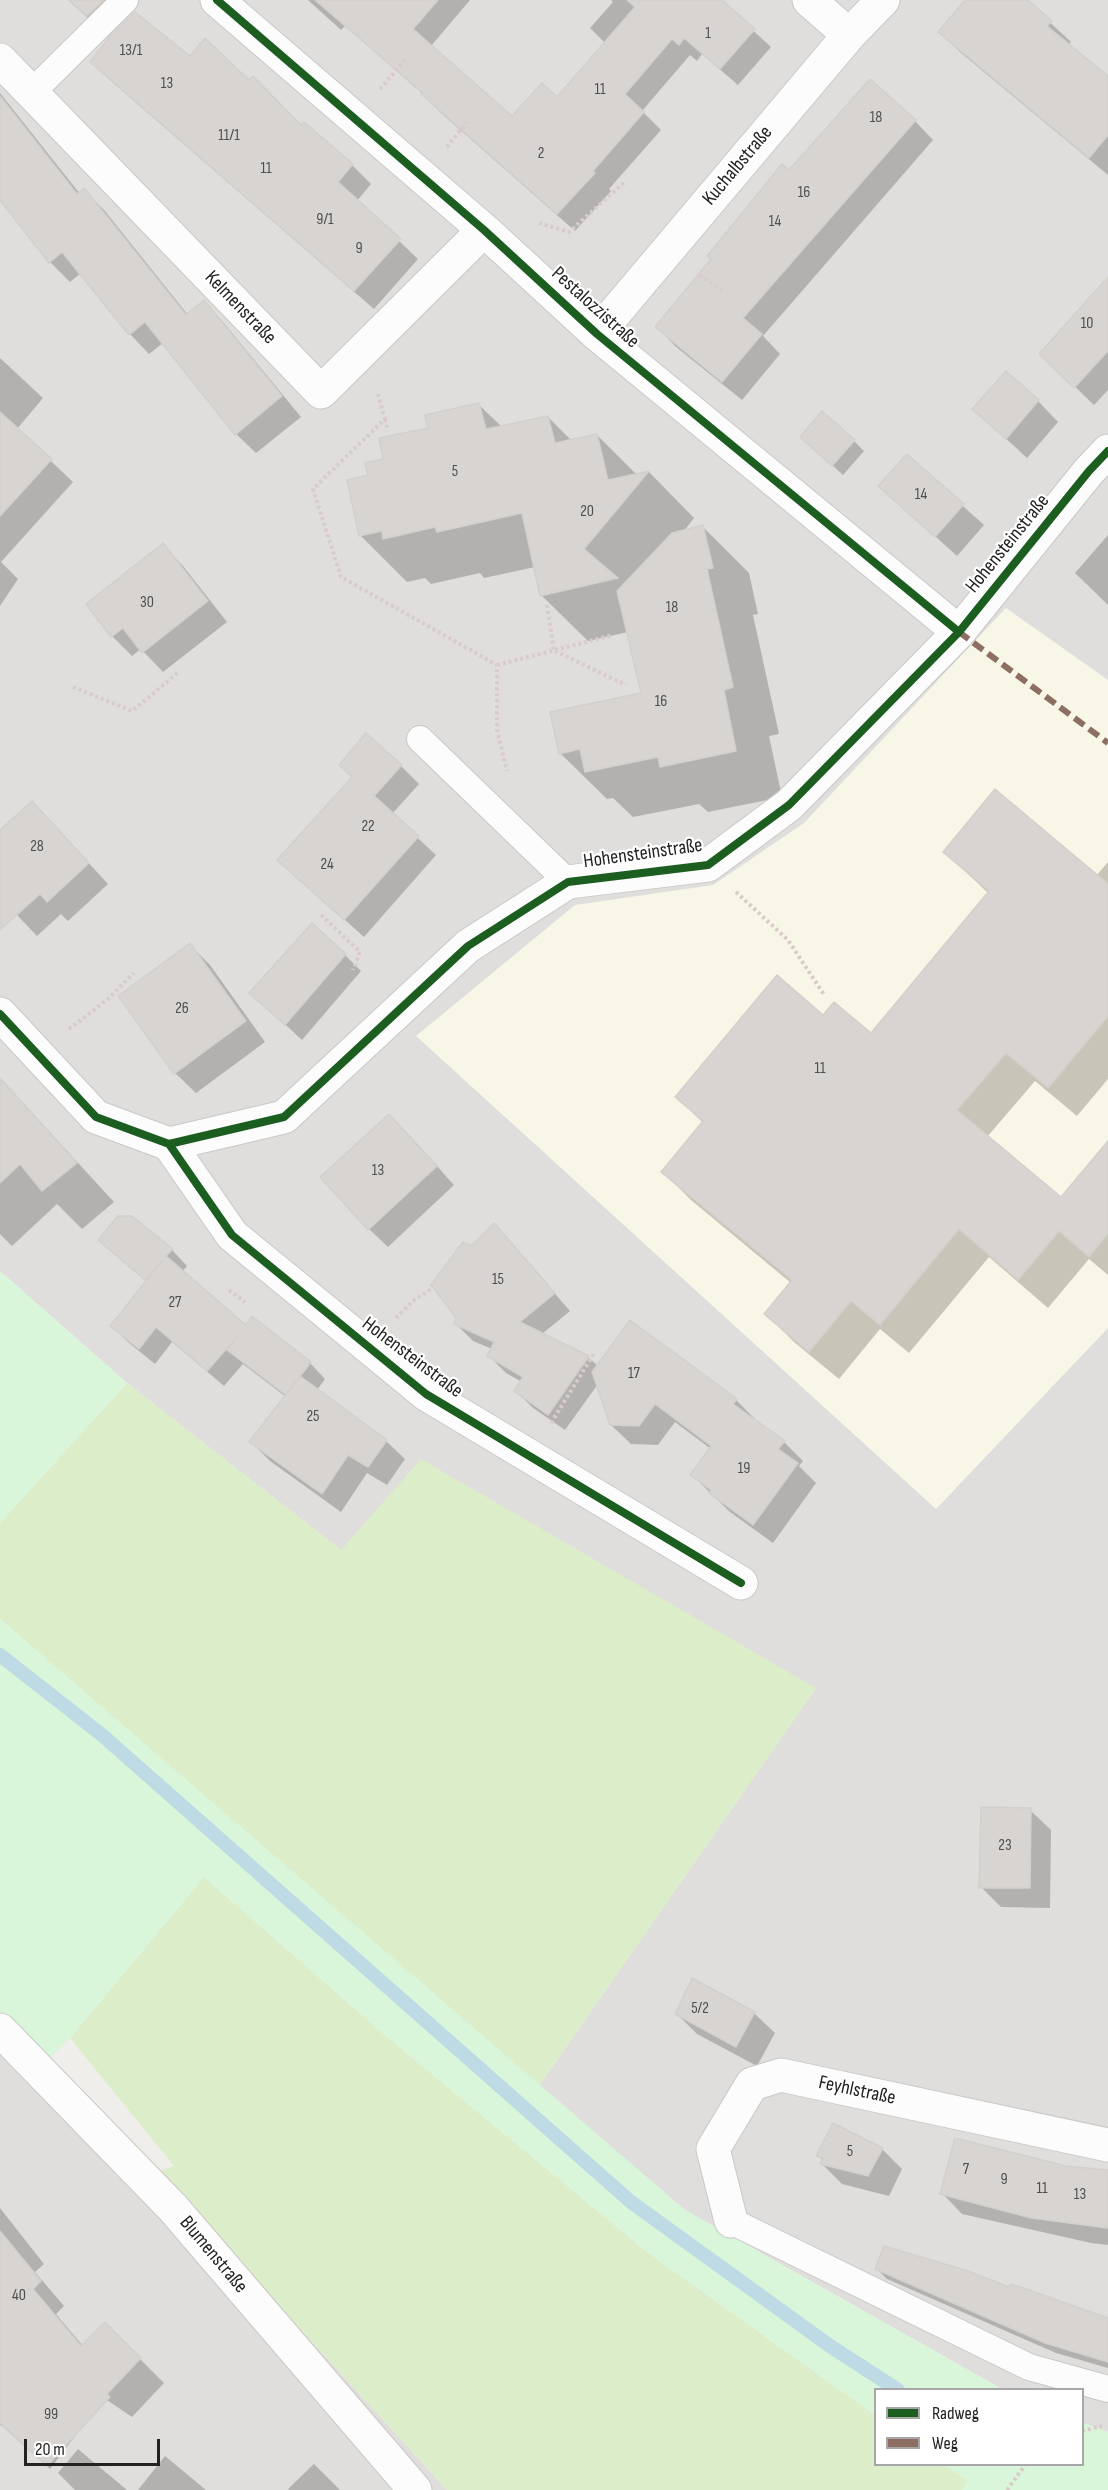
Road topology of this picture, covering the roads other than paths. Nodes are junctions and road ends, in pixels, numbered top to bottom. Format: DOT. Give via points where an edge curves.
graph roads {
  1 [pos="125,0"];
  2 [pos="217,0"];
  3 [pos="809,0"];
  4 [pos="883,0"];
  5 [pos="849,35"];
  6 [pos="0,60"];
  7 [pos="31,93"];
  8 [pos="495,239"];
  9 [pos="597,334"];
  10 [pos="1108,451"];
  11 [pos="959,632"];
  12 [pos="420,739"];
  13 [pos="568,882"];
  14 [pos="0,1014"];
  15 [pos="169,1144"];
  16 [pos="741,1583"];
  17 [pos="0,2030"];
  18 [pos="1108,2145"];
  19 [pos="731,2221"];
  20 [pos="1108,2390"];
  21 [pos="415,2490"];
  1 -- 7 [label="lane"];
  2 -- 8 [label="street, Pestalozzistraße"];
  3 -- 5 [label="street"];
  4 -- 5 [label="street, Kuchalbstraße"];
  5 -- 9 [label="street, Kuchalbstraße"];
  6 -- 7 [label="street, Kelmenstraße"];
  7 -- 8 [label="street, Kelmenstraße" via="321,392 365,348"];
  8 -- 9 [label="street, Pestalozzistraße"];
  9 -- 11 [label="street, Pestalozzistraße"];
  10 -- 11 [label="street, Hohensteinstraße"];
  11 -- 13 [label="street, Hohensteinstraße" via="789,805 708,866"];
  12 -- 13 [label="lane"];
  13 -- 15 [label="street, Hohensteinstraße" via="468,946 284,1117"];
  14 -- 15 [label="street" via="96,1117"];
  15 -- 16 [label="street, Hohensteinstraße" via="232,1235 426,1394"];
  17 -- 21 [label="street, Blumenstraße" via="173,2208"];
  18 -- 19 [label="street, Feyhlstraße" via="781,2075 752,2084 713,2149"];
  19 -- 20 [label="lane" via="1029,2367"];
}
